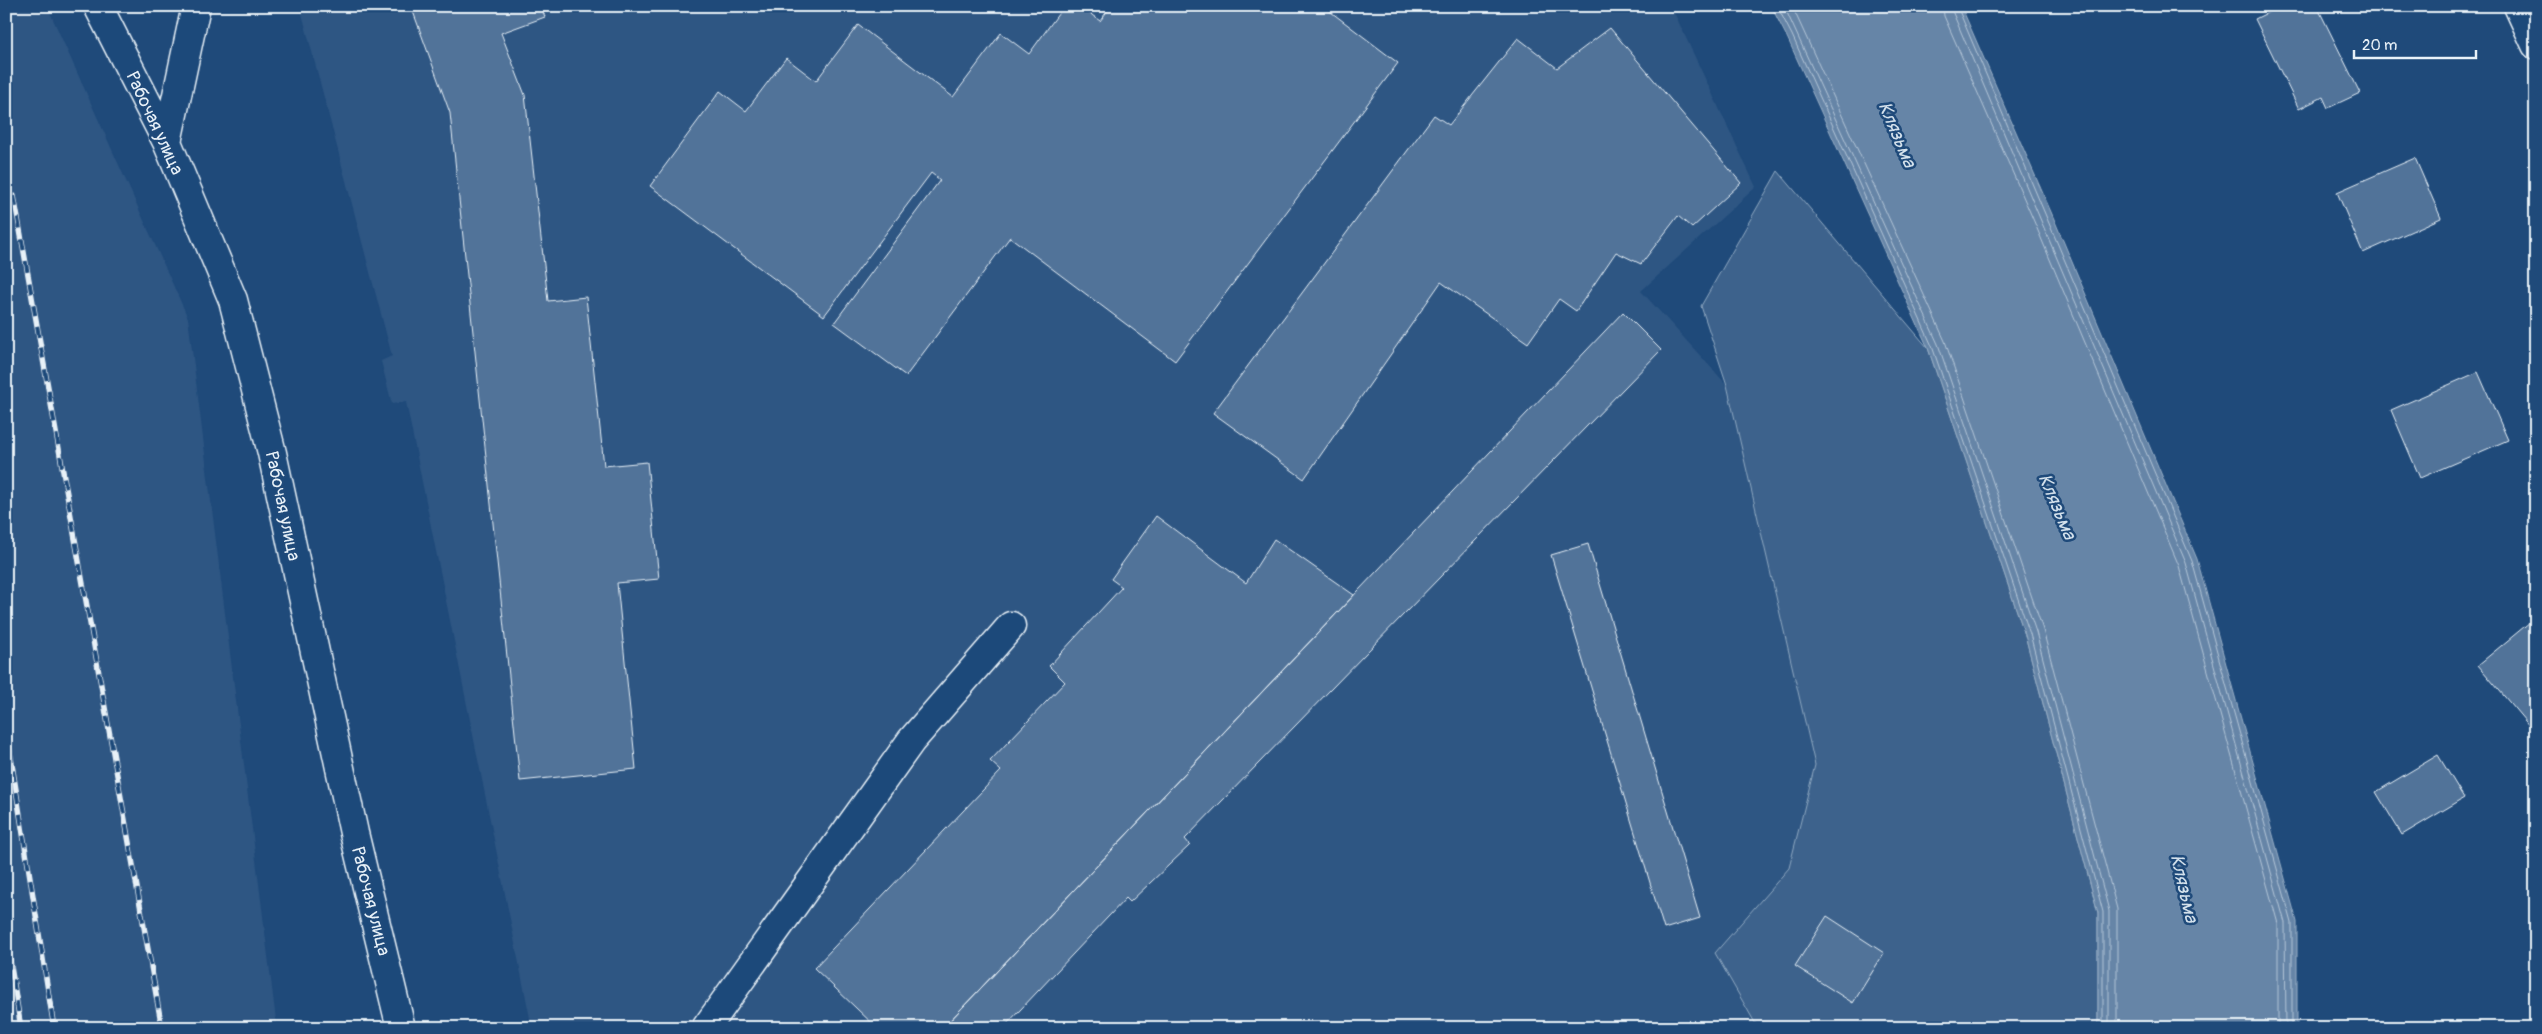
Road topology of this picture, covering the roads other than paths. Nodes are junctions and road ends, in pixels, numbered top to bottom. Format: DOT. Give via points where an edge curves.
graph roads {
  1 [pos="98,6"];
  2 [pos="196,6"];
  3 [pos="2518,6"];
  4 [pos="2536,45"];
  5 [pos="167,142"];
  6 [pos="1012,626"];
  7 [pos="401,1028"];
  8 [pos="706,1028"];
  1 -- 5 [label="street, Рабочая улица"];
  2 -- 5 [label="street"];
  3 -- 4 [label="street"];
  5 -- 7 [label="street, Рабочая улица" via="233,300 272,453 354,833"];
  6 -- 8 [label="street" via="911,741"];
}
